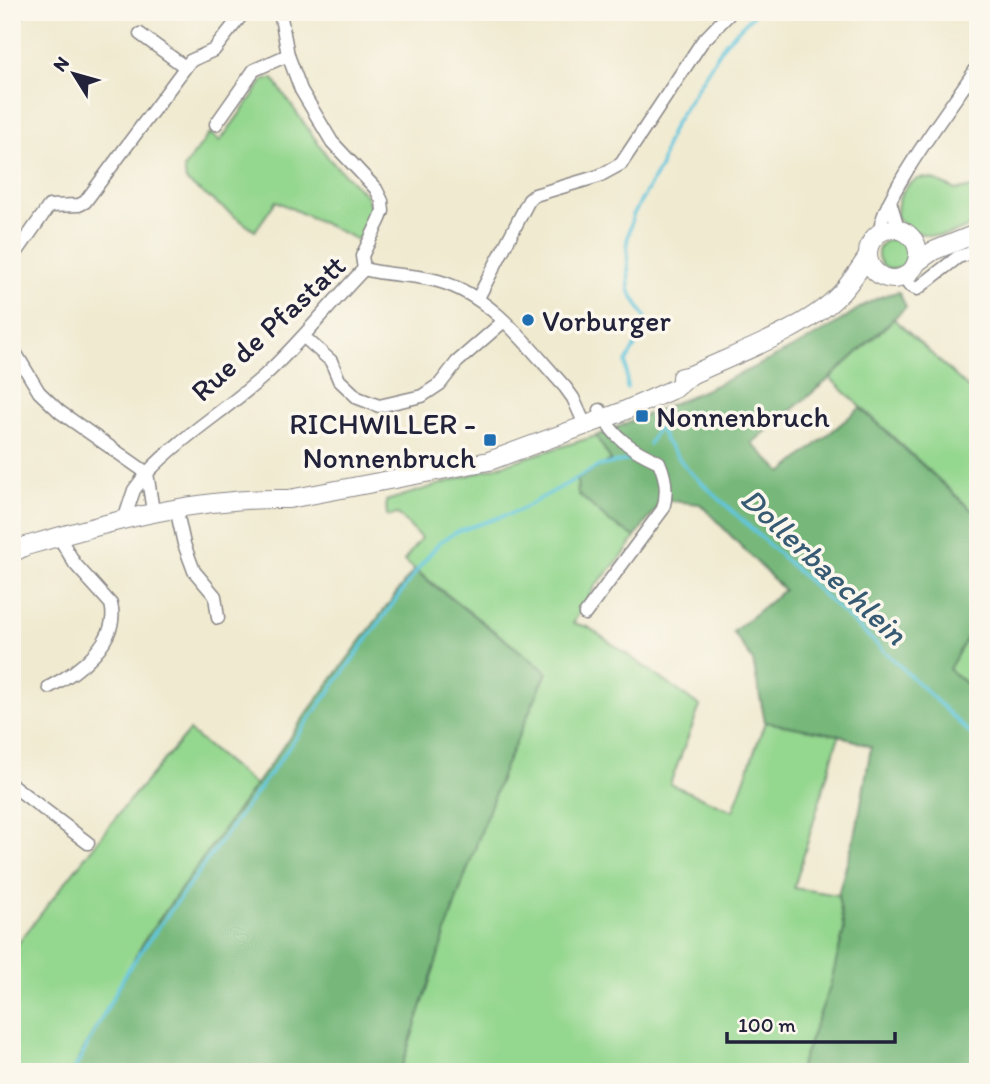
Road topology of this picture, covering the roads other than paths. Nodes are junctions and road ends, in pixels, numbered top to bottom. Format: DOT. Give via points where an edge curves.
graph roads {
  1 [pos="17,12"];
  2 [pos="244,12"];
  3 [pos="282,12"];
  4 [pos="731,12"];
  5 [pos="12,19"];
  6 [pos="141,34"];
  7 [pos="288,55"];
  8 [pos="978,66"];
  9 [pos="185,67"];
  10 [pos="322,122"];
  11 [pos="216,124"];
  12 [pos="890,200"];
  13 [pos="880,233"];
  14 [pos="906,235"];
  15 [pos="975,240"];
  16 [pos="868,257"];
  17 [pos="12,259"];
  18 [pos="916,263"];
  19 [pos="364,269"];
  20 [pos="903,277"];
  21 [pos="884,278"];
  22 [pos="837,297"];
  23 [pos="478,298"];
  24 [pos="504,321"];
  25 [pos="304,337"];
  26 [pos="12,347"];
  27 [pos="602,415"];
  28 [pos="584,423"];
  29 [pos="147,473"];
  30 [pos="176,508"];
  31 [pos="153,512"];
  32 [pos="124,520"];
  33 [pos="59,537"];
  34 [pos="12,553"];
  35 [pos="585,614"];
  36 [pos="218,618"];
  37 [pos="49,687"];
  38 [pos="12,785"];
  39 [pos="88,843"];
  1 -- 5 [label="street"];
  2 -- 9 [label="street" via="214,50"];
  3 -- 7 [label="street"];
  3 -- 10 [label="street"];
  4 -- 23 [label="street" via="702,42 621,164 529,200"];
  6 -- 9 [label="street"];
  7 -- 10 [label="street" via="300,90"];
  7 -- 11 [label="street" via="254,70"];
  8 -- 12 [label="street"];
  9 -- 17 [label="street" via="85,202 49,206"];
  10 -- 19 [label="street" via="332,142 382,201 383,211 362,256"];
  12 -- 13 [label="street"];
  12 -- 14 [label="street"];
  13 -- 14 [label="main road"];
  13 -- 16 [label="main road" via="870,243"];
  14 -- 15 [label="main road" via="931,241"];
  14 -- 18 [label="main road" via="916,247"];
  15 -- 18 [label="main road" via="933,251"];
  15 -- 20 [label="street" via="917,289"];
  16 -- 21 [label="main road"];
  16 -- 22 [label="main road"];
  18 -- 20 [label="main road"];
  19 -- 23 [label="street, Rue de Pfastatt" via="436,280"];
  19 -- 25 [label="street, Rue de Pfastatt"];
  20 -- 21 [label="main road"];
  21 -- 22 [label="main road"];
  22 -- 27 [label="main road" via="796,326 691,375 676,388"];
  23 -- 24 [label="street, Rue de Pfastatt"];
  24 -- 25 [label="street" via="457,362 440,384 422,396 379,406 358,398 339,380 331,361"];
  24 -- 28 [label="street, Rue de Pfastatt" via="565,387"];
  25 -- 29 [label="street, Rue de Pfastatt" via="263,377 170,448"];
  26 -- 29 [label="street" via="39,392 60,412"];
  27 -- 28 [label="main road"];
  27 -- 35 [label="street" via="613,433 659,462 667,497 663,509"];
  28 -- 30 [label="main road" via="418,475 289,499 257,498"];
  29 -- 31 [label="street"];
  29 -- 32 [label="street, Rue de Pfastatt" via="134,490"];
  30 -- 31 [label="main road"];
  30 -- 36 [label="street" via="194,572 215,596"];
  31 -- 32 [label="main road"];
  32 -- 33 [label="main road"];
  33 -- 34 [label="main road"];
  33 -- 37 [label="street" via="113,611 104,642 68,678"];
  38 -- 39 [label="street"];
}
